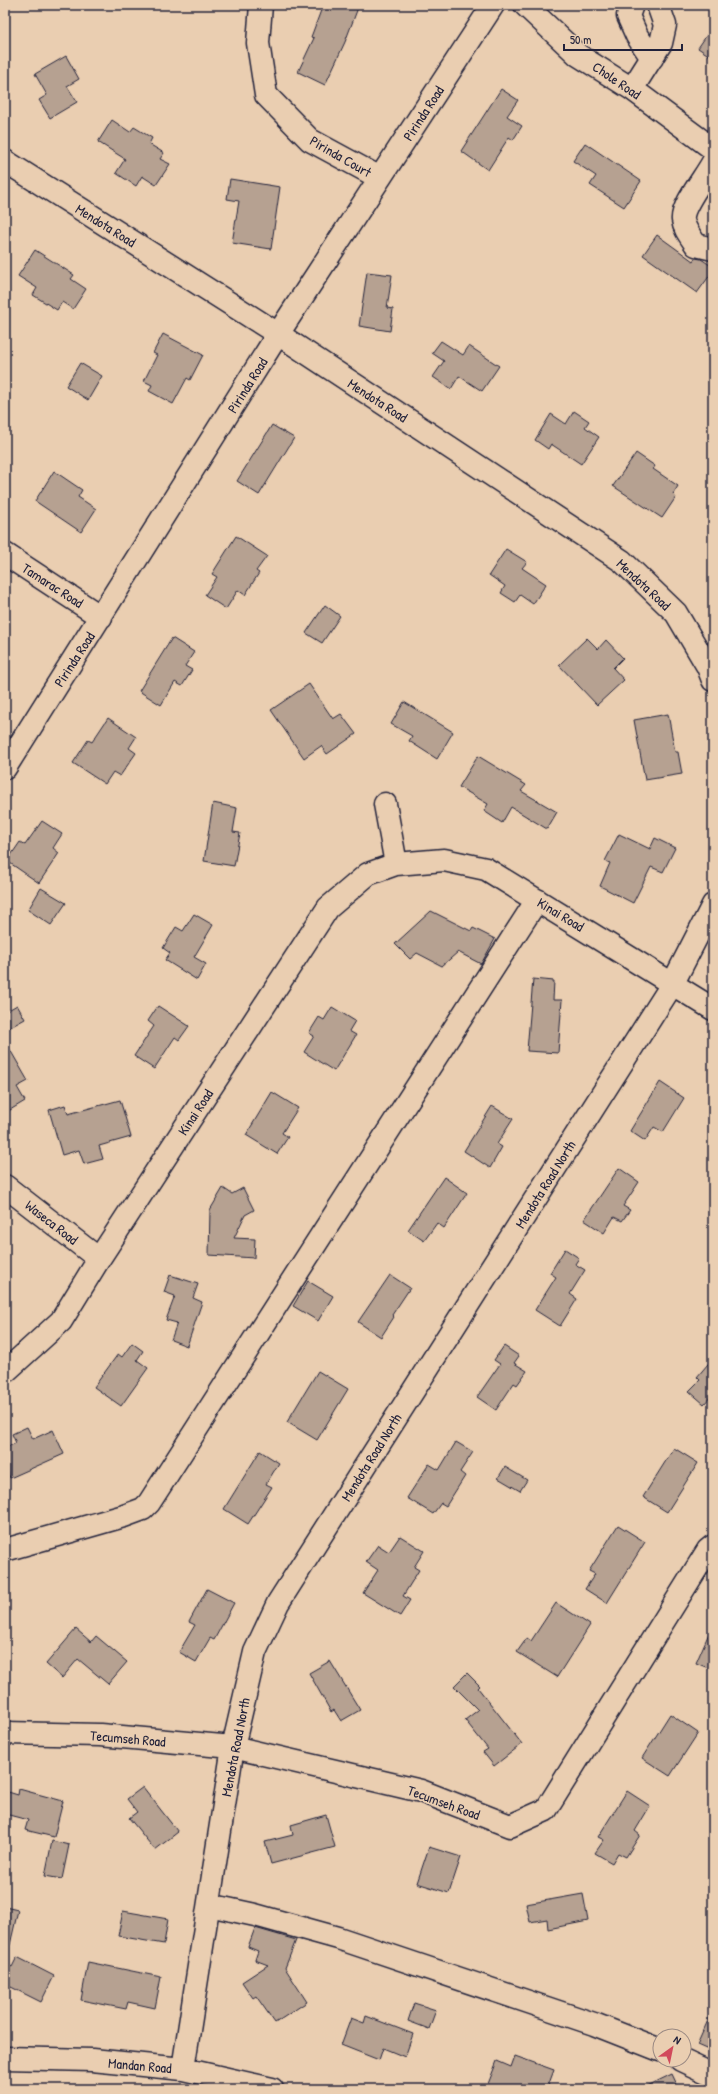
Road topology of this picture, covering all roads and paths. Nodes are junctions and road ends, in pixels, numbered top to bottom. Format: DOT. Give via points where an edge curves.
graph roads {
  1 [pos="261,5"];
  2 [pos="493,5"];
  3 [pos="525,5"];
  4 [pos="632,5"];
  5 [pos="658,5"];
  6 [pos="652,58"];
  7 [pos="632,89"];
  8 [pos="713,149"];
  9 [pos="5,161"];
  10 [pos="713,162"];
  11 [pos="380,178"];
  12 [pos="713,249"];
  13 [pos="278,334"];
  14 [pos="5,554"];
  15 [pos="101,617"];
  16 [pos="713,680"];
  17 [pos="5,768"];
  18 [pos="385,804"];
  19 [pos="396,864"];
  20 [pos="537,900"];
  21 [pos="713,905"];
  22 [pos="673,983"];
  23 [pos="713,1008"];
  24 [pos="5,1186"];
  25 [pos="99,1259"];
  26 [pos="5,1372"];
  27 [pos="713,1546"];
  28 [pos="5,1550"];
  29 [pos="5,1733"];
  30 [pos="233,1747"];
  31 [pos="209,1905"];
  32 [pos="652,2047"];
  33 [pos="5,2058"];
  34 [pos="692,2065"];
  35 [pos="183,2069"];
  36 [pos="713,2075"];
  37 [pos="272,2089"];
  1 -- 11 [label="street, Pirinda Court" via="258,43 266,95 310,140"];
  2 -- 11 [label="street, Pirinda Road"];
  3 -- 7 [label="street, Chole Road" via="578,54"];
  4 -- 6 [label="street" via="628,16 637,36"];
  5 -- 6 [label="street" via="665,25 662,43"];
  6 -- 7 [label="street"];
  7 -- 8 [label="street, Chole Road"];
  9 -- 13 [label="street, Mendota Road"];
  10 -- 12 [label="street" via="685,208 683,219 696,245"];
  11 -- 13 [label="street, Pirinda Road"];
  13 -- 15 [label="street, Pirinda Road"];
  13 -- 16 [label="street, Mendota Road" via="622,562 676,613"];
  14 -- 15 [label="street, Tamarac Road"];
  15 -- 17 [label="street, Pirinda Road"];
  18 -- 19 [label="street"];
  19 -- 20 [label="street, Kinai Road" via="444,860 486,869"];
  19 -- 25 [label="street, Kinai Road" via="368,874 328,908"];
  20 -- 22 [label="street, Kinai Road"];
  20 -- 28 [label="street" via="149,1503 143,1509 124,1516"];
  21 -- 22 [label="street, Mendota Road North"];
  22 -- 23 [label="street, Kinai Road"];
  22 -- 30 [label="street, Mendota Road North" via="278,1602 255,1652"];
  24 -- 25 [label="street, Waseca Road"];
  25 -- 26 [label="street, Kinai Road" via="61,1321"];
  27 -- 30 [label="street, Tecumseh Road" via="708,1550 546,1810 510,1826 421,1791"];
  29 -- 30 [label="street, Tecumseh Road" via="100,1735"];
  30 -- 31 [label="street, Mendota Road North"];
  31 -- 32 [label="street" via="338,1938 544,2006"];
  31 -- 35 [label="street, Mendota Road North"];
  33 -- 35 [label="street, Mandan Road" via="92,2060"];
  34 -- 36 [label="street"];
  35 -- 37 [label="street, Mandan Road"];
}
